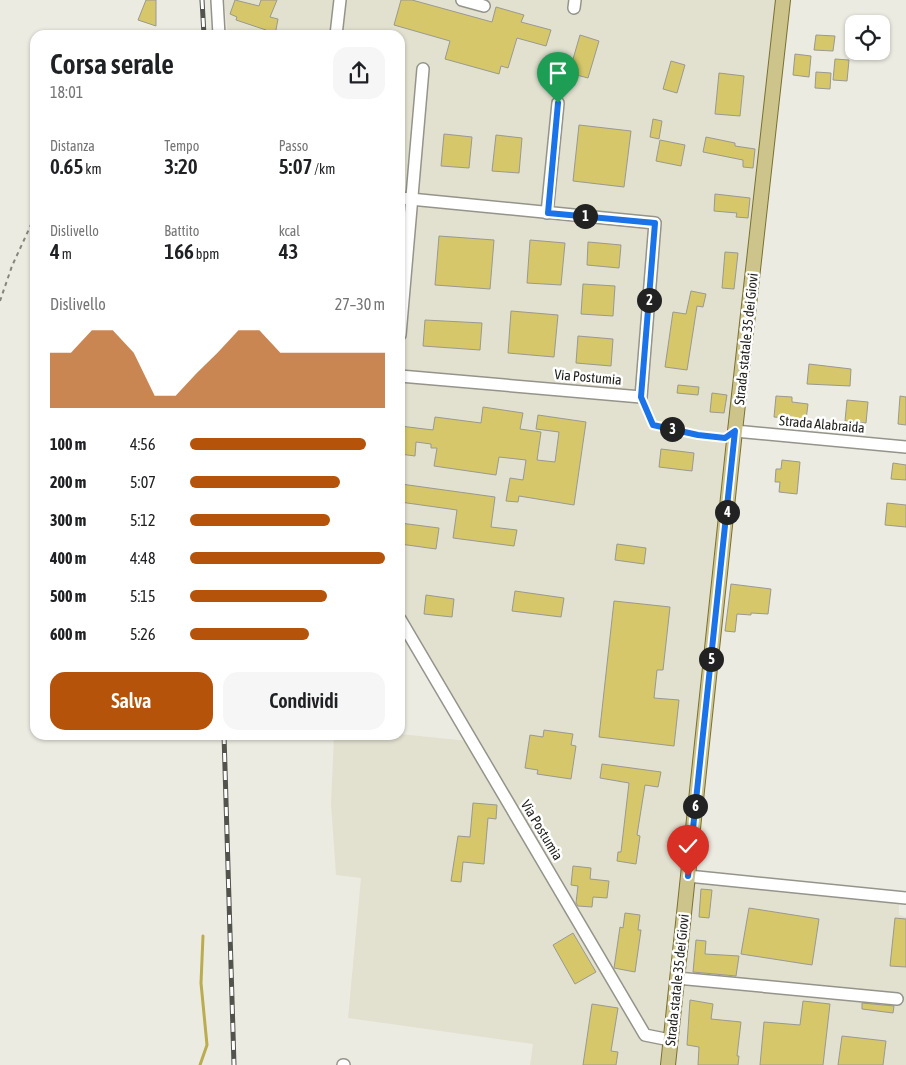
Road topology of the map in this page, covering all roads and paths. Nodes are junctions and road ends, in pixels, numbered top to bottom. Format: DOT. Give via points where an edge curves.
graph roads {
  1 [pos="217,0"];
  2 [pos="340,0"];
  3 [pos="462,0"];
  4 [pos="783,0"];
  5 [pos="484,6"];
  6 [pos="219,30"];
  7 [pos="337,30"];
  8 [pos="423,69"];
  9 [pos="558,103"];
  10 [pos="406,199"];
  11 [pos="548,213"];
  12 [pos="405,222"];
  13 [pos="30,227"];
  14 [pos="0,301"];
  15 [pos="405,376"];
  16 [pos="641,397"];
  17 [pos="735,431"];
  18 [pos="906,446"];
  19 [pos="405,627"];
  20 [pos="688,876"];
  21 [pos="906,898"];
  22 [pos="677,978"];
  23 [pos="897,999"];
  24 [pos="670,1040"];
  25 [pos="668,1065"];
  1 -- 6 [label="street"];
  2 -- 7 [label="street"];
  3 -- 5 [label="street"];
  4 -- 17 [label="main road, Strada statale 35 dei Giovi"];
  8 -- 10 [label="street"];
  9 -- 11 [label="street"];
  10 -- 11 [label="street"];
  10 -- 12 [label="street"];
  11 -- 16 [label="street" via="655,223"];
  13 -- 14 [label="path"];
  15 -- 16 [label="street, Via Postumia"];
  16 -- 17 [label="path" via="653,425 725,438"];
  17 -- 18 [label="street, Strada Alabraida"];
  17 -- 20 [label="main road, Strada statale 35 dei Giovi"];
  19 -- 24 [label="street, Via Postumia" via="645,1035"];
  20 -- 21 [label="street"];
  20 -- 22 [label="main road, Strada statale 35 dei Giovi"];
  22 -- 23 [label="street"];
  22 -- 24 [label="main road, Strada statale 35 dei Giovi"];
  24 -- 25 [label="main road, Strada statale 35 dei Giovi"];
}
